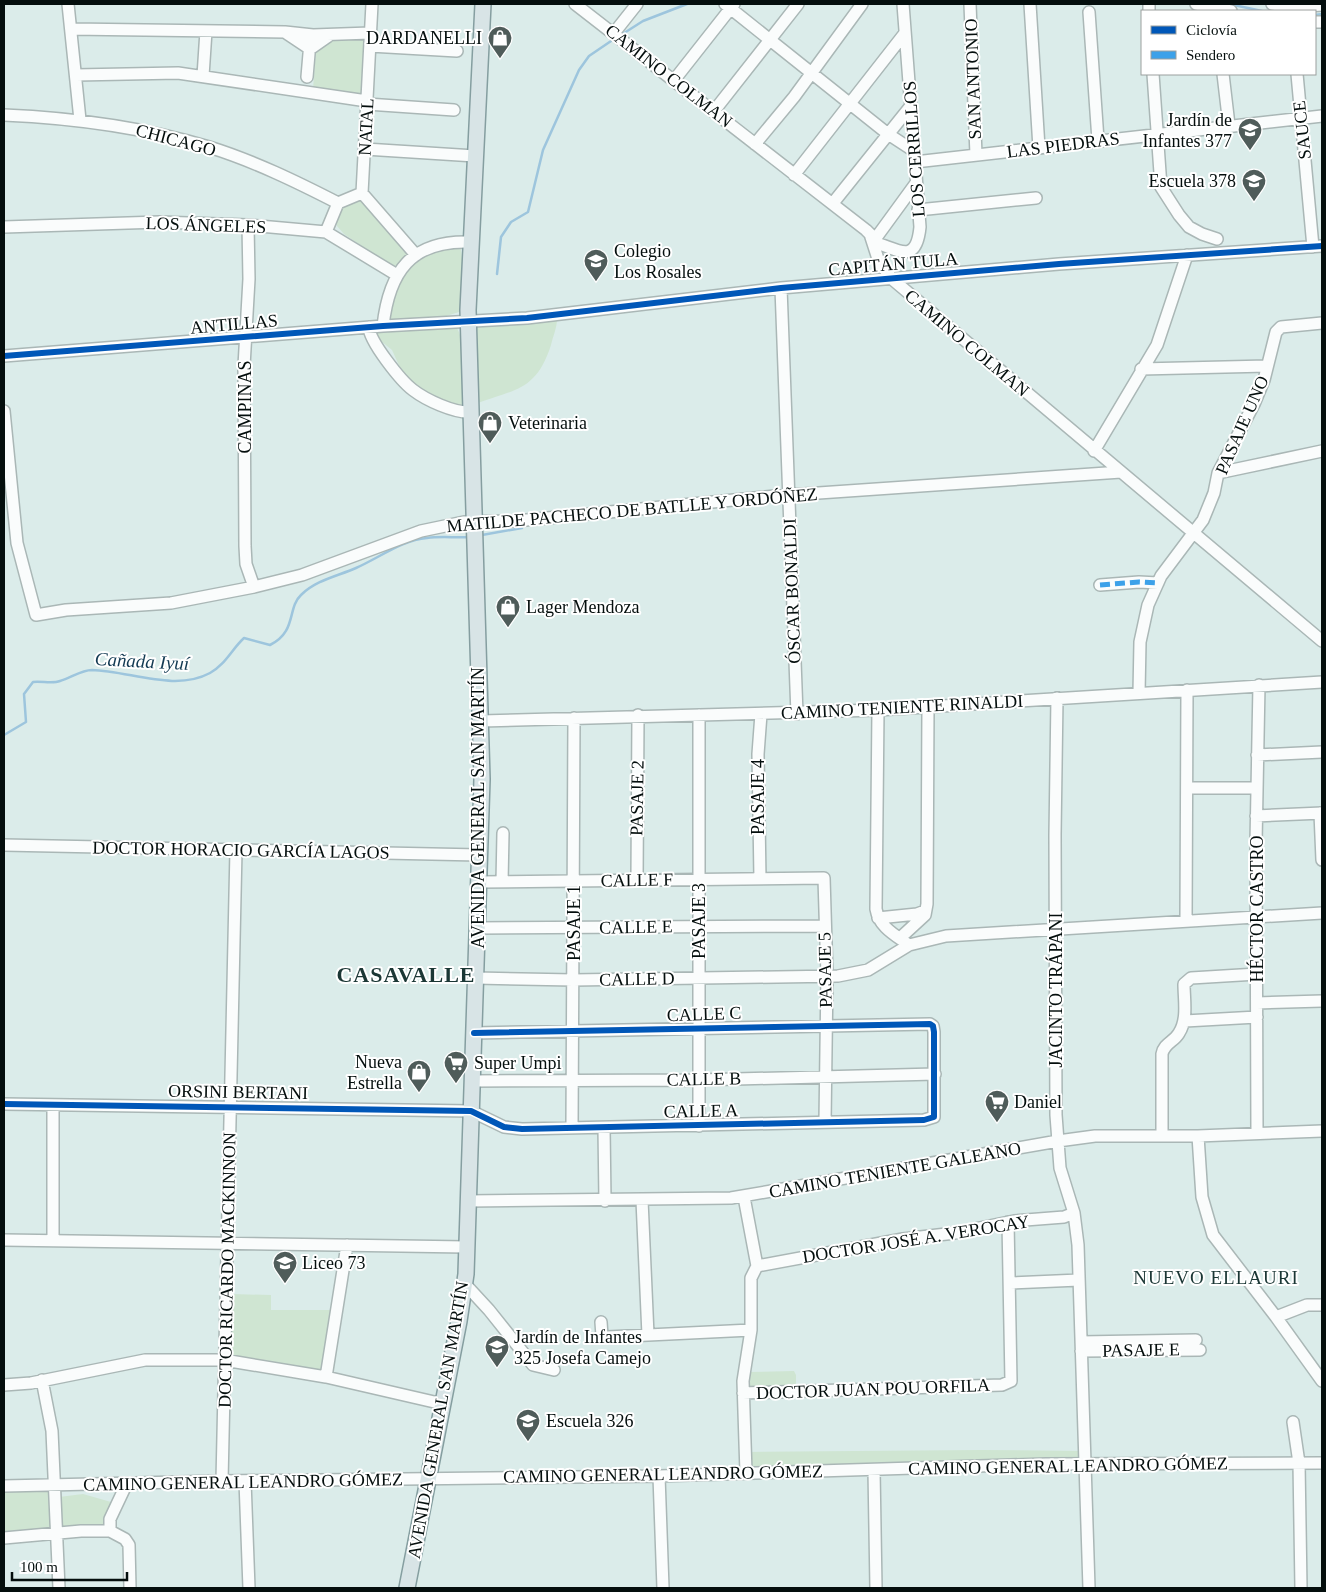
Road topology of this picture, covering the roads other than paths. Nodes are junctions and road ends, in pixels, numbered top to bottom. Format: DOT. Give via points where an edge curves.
graph roads {
  1 [pos="68,4"];
  2 [pos="372,4"];
  3 [pos="483,4"];
  4 [pos="576,4"];
  5 [pos="637,4"];
  6 [pos="798,4"];
  7 [pos="862,4"];
  8 [pos="903,4"];
  9 [pos="970,4"];
  10 [pos="1030,4"];
  11 [pos="1196,4"];
  12 [pos="1272,4"];
  13 [pos="730,5"];
  14 [pos="1322,5"];
  15 [pos="1292,7"];
  16 [pos="1214,8"];
  17 [pos="1089,12"];
  18 [pos="71,29"];
  19 [pos="206,30"];
  20 [pos="285,32"];
  21 [pos="370,33"];
  22 [pos="614,33"];
  23 [pos="905,33"];
  24 [pos="310,34"];
  25 [pos="330,35"];
  26 [pos="770,40"];
  27 [pos="370,46"];
  28 [pos="310,49"];
  29 [pos="457,50"];
  30 [pos="812,73"];
  31 [pos="76,75"];
  32 [pos="1153,75"];
  33 [pos="1223,75"];
  34 [pos="1297,75"];
  35 [pos="203,76"];
  36 [pos="307,77"];
  37 [pos="675,80"];
  38 [pos="286,89"];
  39 [pos="307,93"];
  40 [pos="367,102"];
  41 [pos="851,104"];
  42 [pos="910,107"];
  43 [pos="454,110"];
  44 [pos="714,111"];
  45 [pos="4,115"];
  46 [pos="1322,116"];
  47 [pos="1300,118"];
  48 [pos="80,120"];
  49 [pos="1229,125"];
  50 [pos="1156,133"];
  51 [pos="888,134"];
  52 [pos="1098,140"];
  53 [pos="755,144"];
  54 [pos="1039,148"];
  55 [pos="365,149"];
  56 [pos="976,155"];
  57 [pos="475,156"];
  58 [pos="914,156"];
  59 [pos="794,175"];
  60 [pos="916,183"];
  61 [pos="362,193"];
  62 [pos="1036,198"];
  63 [pos="338,203"];
  64 [pos="833,204"];
  65 [pos="918,210"];
  66 [pos="248,225"];
  67 [pos="4,227"];
  68 [pos="326,232"];
  69 [pos="1217,239"];
  70 [pos="470,242"];
  71 [pos="873,242"];
  72 [pos="1318,247"];
  73 [pos="416,255"];
  74 [pos="1187,255"];
  75 [pos="397,275"];
  76 [pos="892,279"];
  77 [pos="781,288"];
  78 [pos="468,321"];
  79 [pos="1322,323"];
  80 [pos="383,326"];
  81 [pos="369,327"];
  82 [pos="245,338"];
  83 [pos="4,356"];
  84 [pos="1267,366"];
  85 [pos="1141,369"];
  86 [pos="4,410"];
  87 [pos="470,412"];
  88 [pos="1094,450"];
  89 [pos="1322,450"];
  90 [pos="1121,472"];
  91 [pos="1218,472"];
  92 [pos="789,496"];
  93 [pos="9,518"];
  94 [pos="475,521"];
  95 [pos="1195,532"];
  96 [pos="1158,583"];
  97 [pos="1100,585"];
  98 [pos="254,587"];
  99 [pos="1322,641"];
  100 [pos="1322,682"];
  101 [pos="1259,685"];
  102 [pos="1187,690"];
  103 [pos="1139,693"];
  104 [pos="1056,698"];
  105 [pos="928,707"];
  106 [pos="878,710"];
  107 [pos="761,714"];
  108 [pos="796,714"];
  109 [pos="699,715"];
  110 [pos="638,716"];
  111 [pos="574,718"];
  112 [pos="482,721"];
  113 [pos="1322,752"];
  114 [pos="1258,755"];
  115 [pos="1187,788"];
  116 [pos="1257,788"];
  117 [pos="1321,813"];
  118 [pos="1256,816"];
  119 [pos="503,833"];
  120 [pos="4,845"];
  121 [pos="236,850"];
  122 [pos="479,855"];
  123 [pos="1322,860"];
  124 [pos="824,878"];
  125 [pos="760,879"];
  126 [pos="637,880"];
  127 [pos="699,880"];
  128 [pos="574,881"];
  129 [pos="479,882"];
  130 [pos="502,882"];
  131 [pos="926,911"];
  132 [pos="1322,913"];
  133 [pos="1257,916"];
  134 [pos="878,918"];
  135 [pos="1186,922"];
  136 [pos="699,926"];
  137 [pos="824,926"];
  138 [pos="478,928"];
  139 [pos="574,928"];
  140 [pos="1055,929"];
  141 [pos="904,942"];
  142 [pos="1257,974"];
  143 [pos="827,976"];
  144 [pos="476,978"];
  145 [pos="699,978"];
  146 [pos="573,980"];
  147 [pos="1322,1001"];
  148 [pos="1257,1003"];
  149 [pos="1257,1017"];
  150 [pos="1185,1021"];
  151 [pos="825,1026"];
  152 [pos="698,1030"];
  153 [pos="572,1032"];
  154 [pos="474,1033"];
  155 [pos="935,1074"];
  156 [pos="825,1076"];
  157 [pos="698,1080"];
  158 [pos="472,1081"];
  159 [pos="572,1081"];
  160 [pos="4,1104"];
  161 [pos="53,1105"];
  162 [pos="231,1107"];
  163 [pos="471,1111"];
  164 [pos="825,1122"];
  165 [pos="698,1126"];
  166 [pos="572,1128"];
  167 [pos="604,1128"];
  168 [pos="1322,1131"];
  169 [pos="1257,1132"];
  170 [pos="1162,1135"];
  171 [pos="1198,1136"];
  172 [pos="1058,1141"];
  173 [pos="744,1197"];
  174 [pos="642,1200"];
  175 [pos="468,1201"];
  176 [pos="605,1201"];
  177 [pos="1074,1213"];
  178 [pos="1008,1222"];
  179 [pos="4,1240"];
  180 [pos="53,1240"];
  181 [pos="228,1244"];
  182 [pos="347,1245"];
  183 [pos="466,1247"];
  184 [pos="757,1266"];
  185 [pos="1079,1280"];
  186 [pos="465,1284"];
  187 [pos="1010,1284"];
  188 [pos="1322,1305"];
  189 [pos="1276,1317"];
  190 [pos="601,1322"];
  191 [pos="751,1330"];
  192 [pos="648,1335"];
  193 [pos="1198,1345"];
  194 [pos="1081,1347"];
  195 [pos="224,1360"];
  196 [pos="554,1370"];
  197 [pos="326,1377"];
  198 [pos="42,1380"];
  199 [pos="1322,1381"];
  200 [pos="4,1385"];
  201 [pos="743,1393"];
  202 [pos="443,1404"];
  203 [pos="1293,1422"];
  204 [pos="1298,1463"];
  205 [pos="1322,1463"];
  206 [pos="1086,1464"];
  207 [pos="874,1470"];
  208 [pos="746,1473"];
  209 [pos="659,1476"];
  210 [pos="428,1479"];
  211 [pos="222,1481"];
  212 [pos="244,1481"];
  213 [pos="127,1483"];
  214 [pos="54,1485"];
  215 [pos="4,1486"];
  216 [pos="115,1533"];
  217 [pos="58,1534"];
  218 [pos="4,1538"];
  219 [pos="59,1588"];
  220 [pos="130,1588"];
  221 [pos="249,1588"];
  222 [pos="407,1588"];
  223 [pos="663,1588"];
  224 [pos="876,1588"];
  225 [pos="1089,1588"];
  226 [pos="1301,1588"];
  1 -- 18 [label="street"];
  2 -- 21 [label="street, NATAL"];
  3 -- 57 [label="main road, AVENIDA GENERAL SAN MARTÍN"];
  4 -- 22 [label="street, CAMINO COLMAN"];
  5 -- 22 [label="street"];
  6 -- 26 [label="street"];
  7 -- 30 [label="street"];
  8 -- 23 [label="street, LOS CERRILLOS"];
  9 -- 56 [label="street, SAN ANTONIO"];
  10 -- 54 [label="street"];
  11 -- 16 [label="street"];
  12 -- 15 [label="street"];
  13 -- 26 [label="street"];
  13 -- 37 [label="street"];
  14 -- 15 [label="street"];
  17 -- 52 [label="street"];
  18 -- 19 [label="street"];
  18 -- 31 [label="street"];
  19 -- 20 [label="street"];
  19 -- 35 [label="street"];
  20 -- 24 [label="street"];
  20 -- 28 [label="street"];
  21 -- 25 [label="street"];
  21 -- 27 [label="street, NATAL"];
  22 -- 37 [label="street, CAMINO COLMAN"];
  23 -- 41 [label="street"];
  23 -- 42 [label="street, LOS CERRILLOS"];
  24 -- 25 [label="street"];
  24 -- 28 [label="street"];
  25 -- 28 [label="street"];
  26 -- 30 [label="street"];
  26 -- 44 [label="street"];
  27 -- 29 [label="street"];
  27 -- 40 [label="street, NATAL"];
  28 -- 36 [label="street"];
  30 -- 41 [label="street"];
  30 -- 53 [label="street"];
  31 -- 35 [label="street" via="160,72"];
  31 -- 48 [label="street"];
  32 -- 50 [label="street"];
  33 -- 49 [label="street"];
  34 -- 47 [label="street, SAUCE"];
  35 -- 38 [label="street"];
  36 -- 38 [label="street"];
  36 -- 39 [label="street"];
  37 -- 44 [label="street, CAMINO COLMAN"];
  38 -- 39 [label="street"];
  39 -- 40 [label="street"];
  40 -- 43 [label="street"];
  40 -- 55 [label="street, NATAL"];
  41 -- 51 [label="street"];
  41 -- 59 [label="street"];
  42 -- 51 [label="street"];
  42 -- 58 [label="street, LOS CERRILLOS"];
  44 -- 53 [label="street, CAMINO COLMAN"];
  45 -- 48 [label="street, CHICAGO"];
  46 -- 47 [label="street, LAS PIEDRAS"];
  47 -- 49 [label="street, LAS PIEDRAS"];
  47 -- 72 [label="street, SAUCE"];
  48 -- 63 [label="street, CHICAGO" via="130,127 212,148 292,180"];
  49 -- 50 [label="street, LAS PIEDRAS"];
  50 -- 52 [label="street, LAS PIEDRAS"];
  50 -- 69 [label="street" via="1160,180 1166,195 1189,227"];
  51 -- 58 [label="street"];
  51 -- 64 [label="street"];
  52 -- 54 [label="street, LAS PIEDRAS"];
  53 -- 59 [label="street, CAMINO COLMAN"];
  54 -- 56 [label="street, LAS PIEDRAS"];
  55 -- 57 [label="street"];
  55 -- 61 [label="street, NATAL"];
  56 -- 58 [label="street, LAS PIEDRAS"];
  57 -- 70 [label="main road, AVENIDA GENERAL SAN MARTÍN"];
  58 -- 60 [label="street, LOS CERRILLOS"];
  59 -- 64 [label="street, CAMINO COLMAN"];
  60 -- 65 [label="street, LOS CERRILLOS"];
  60 -- 71 [label="street"];
  61 -- 63 [label="street"];
  61 -- 73 [label="street"];
  62 -- 65 [label="street"];
  63 -- 68 [label="street"];
  64 -- 71 [label="street, CAMINO COLMAN" via="866,230"];
  65 -- 71 [label="street, LOS CERRILLOS" via="919,236 911,251 897,252"];
  66 -- 67 [label="street, LOS ÁNGELES" via="159,222"];
  66 -- 68 [label="street, LOS ÁNGELES"];
  66 -- 82 [label="street, CAMPINAS"];
  68 -- 75 [label="street, LOS ÁNGELES"];
  70 -- 73 [label="street" via="447,242"];
  70 -- 78 [label="main road, AVENIDA GENERAL SAN MARTÍN"];
  71 -- 76 [label="street, CAMINO COLMAN" via="880,262"];
  72 -- 74 [label="street, CAPITÁN TULA"];
  73 -- 75 [label="street"];
  74 -- 76 [label="street, CAPITÁN TULA"];
  74 -- 85 [label="street" via="1157,345"];
  75 -- 80 [label="street" via="387,299"];
  76 -- 77 [label="street, CAPITÁN TULA"];
  76 -- 88 [label="street, CAMINO COLMAN"];
  77 -- 78 [label="street, CAPITÁN TULA" via="535,317"];
  77 -- 92 [label="street, ÓSCAR BONALDI"];
  78 -- 80 [label="street, ANTILLAS"];
  78 -- 87 [label="main road, AVENIDA GENERAL SAN MARTÍN"];
  79 -- 84 [label="street, PASAJE UNO" via="1278,329"];
  80 -- 81 [label="street, ANTILLAS"];
  81 -- 82 [label="street, ANTILLAS"];
  81 -- 87 [label="street" via="370,335 413,391 452,410"];
  82 -- 83 [label="street, ANTILLAS"];
  82 -- 98 [label="street, CAMPINAS" via="245,546 246,564"];
  84 -- 85 [label="street"];
  84 -- 91 [label="street, PASAJE UNO" via="1254,404"];
  85 -- 88 [label="street"];
  86 -- 93 [label="street"];
  87 -- 94 [label="main road, AVENIDA GENERAL SAN MARTÍN"];
  88 -- 90 [label="street, CAMINO COLMAN"];
  89 -- 91 [label="street"];
  90 -- 92 [label="street, MATILDE PACHECO DE BATLLE Y ORDÓÑEZ"];
  90 -- 95 [label="street, CAMINO COLMAN"];
  91 -- 95 [label="street, PASAJE UNO" via="1210,504"];
  92 -- 94 [label="street, MATILDE PACHECO DE BATLLE Y ORDÓÑEZ" via="516,521"];
  92 -- 108 [label="street, ÓSCAR BONALDI"];
  93 -- 98 [label="street, MATILDE PACHECO DE BATLLE Y ORDÓÑEZ" via="36,615 171,603"];
  94 -- 98 [label="street, MATILDE PACHECO DE BATLLE Y ORDÓÑEZ" via="421,531 316,571"];
  94 -- 112 [label="main road, AVENIDA GENERAL SAN MARTÍN"];
  95 -- 96 [label="street, PASAJE UNO"];
  95 -- 99 [label="street, CAMINO COLMAN"];
  96 -- 97 [label="street"];
  96 -- 103 [label="street, PASAJE UNO" via="1148,606 1140,642"];
  100 -- 101 [label="street, CAMINO TENIENTE RINALDI"];
  101 -- 102 [label="street, CAMINO TENIENTE RINALDI"];
  101 -- 114 [label="street, HÉCTOR CASTRO"];
  102 -- 103 [label="street, CAMINO TENIENTE RINALDI"];
  102 -- 115 [label="street"];
  103 -- 104 [label="street, CAMINO TENIENTE RINALDI"];
  104 -- 105 [label="street, CAMINO TENIENTE RINALDI"];
  104 -- 140 [label="street, JACINTO TRÁPANI"];
  105 -- 106 [label="street, CAMINO TENIENTE RINALDI"];
  105 -- 131 [label="street"];
  106 -- 108 [label="street, CAMINO TENIENTE RINALDI"];
  106 -- 134 [label="street"];
  107 -- 108 [label="street, CAMINO TENIENTE RINALDI"];
  107 -- 109 [label="street, CAMINO TENIENTE RINALDI"];
  107 -- 125 [label="street, PASAJE 4" via="758,754"];
  109 -- 110 [label="street, CAMINO TENIENTE RINALDI"];
  109 -- 127 [label="street, PASAJE 3"];
  110 -- 111 [label="street, CAMINO TENIENTE RINALDI"];
  110 -- 126 [label="street, PASAJE 2"];
  111 -- 112 [label="street, CAMINO TENIENTE RINALDI"];
  111 -- 128 [label="street, PASAJE 1"];
  112 -- 122 [label="main road, AVENIDA GENERAL SAN MARTÍN"];
  113 -- 114 [label="street"];
  114 -- 116 [label="street, HÉCTOR CASTRO"];
  115 -- 116 [label="street"];
  115 -- 135 [label="street"];
  116 -- 118 [label="street, HÉCTOR CASTRO"];
  117 -- 118 [label="street"];
  117 -- 123 [label="street"];
  118 -- 133 [label="street, HÉCTOR CASTRO"];
  119 -- 130 [label="street"];
  120 -- 121 [label="street, DOCTOR HORACIO GARCÍA LAGOS"];
  121 -- 122 [label="street, DOCTOR HORACIO GARCÍA LAGOS"];
  121 -- 162 [label="street, DOCTOR RICARDO MACKINNON"];
  122 -- 129 [label="main road, AVENIDA GENERAL SAN MARTÍN"];
  124 -- 125 [label="street, CALLE F"];
  124 -- 137 [label="street, PASAJE 5"];
  125 -- 127 [label="street, CALLE F"];
  126 -- 127 [label="street, CALLE F"];
  126 -- 128 [label="street, CALLE F"];
  127 -- 136 [label="street, PASAJE 3"];
  128 -- 130 [label="street, CALLE F"];
  128 -- 139 [label="street, PASAJE 1"];
  129 -- 130 [label="street, CALLE F"];
  129 -- 138 [label="main road, AVENIDA GENERAL SAN MARTÍN"];
  131 -- 134 [label="street"];
  131 -- 141 [label="street"];
  132 -- 133 [label="street"];
  133 -- 135 [label="street"];
  133 -- 142 [label="street, HÉCTOR CASTRO"];
  134 -- 141 [label="street" via="884,927"];
  135 -- 140 [label="street"];
  136 -- 137 [label="street, CALLE E"];
  136 -- 139 [label="street, CALLE E"];
  136 -- 145 [label="street, PASAJE 3"];
  137 -- 143 [label="street, PASAJE 5"];
  138 -- 139 [label="street, CALLE E"];
  138 -- 144 [label="main road, AVENIDA GENERAL SAN MARTÍN"];
  139 -- 146 [label="street, PASAJE 1"];
  140 -- 141 [label="street"];
  140 -- 172 [label="street, JACINTO TRÁPANI"];
  141 -- 143 [label="street, CALLE D" via="868,970"];
  142 -- 148 [label="street, HÉCTOR CASTRO"];
  142 -- 150 [label="street" via="1191,978 1184,984"];
  143 -- 145 [label="street, CALLE D"];
  143 -- 151 [label="street, PASAJE 5"];
  144 -- 146 [label="street, CALLE D"];
  144 -- 154 [label="main road, AVENIDA GENERAL SAN MARTÍN"];
  145 -- 146 [label="street, CALLE D"];
  145 -- 152 [label="street, PASAJE 3"];
  146 -- 153 [label="street, PASAJE 1"];
  147 -- 148 [label="street"];
  148 -- 149 [label="street, HÉCTOR CASTRO"];
  149 -- 150 [label="street"];
  149 -- 169 [label="street, HÉCTOR CASTRO"];
  150 -- 170 [label="street" via="1179,1033 1164,1048"];
  151 -- 152 [label="street, CALLE C"];
  151 -- 155 [label="street, CALLE C" via="934,1026"];
  151 -- 156 [label="street, PASAJE 5"];
  152 -- 153 [label="street, CALLE C"];
  152 -- 157 [label="street, PASAJE 3"];
  153 -- 154 [label="street, CALLE C"];
  153 -- 159 [label="street, PASAJE 1"];
  154 -- 158 [label="main road, AVENIDA GENERAL SAN MARTÍN"];
  155 -- 156 [label="street, CALLE B"];
  155 -- 164 [label="street, CALLE A" via="934,1117 924,1120"];
  156 -- 157 [label="street, CALLE B"];
  156 -- 164 [label="street, PASAJE 5"];
  157 -- 159 [label="street, CALLE B"];
  157 -- 165 [label="street, PASAJE 3"];
  158 -- 159 [label="street, CALLE B"];
  158 -- 163 [label="main road, AVENIDA GENERAL SAN MARTÍN"];
  159 -- 166 [label="street, PASAJE 1"];
  160 -- 161 [label="street, ORSINI BERTANI"];
  161 -- 162 [label="street, ORSINI BERTANI"];
  161 -- 180 [label="street"];
  162 -- 163 [label="street, ORSINI BERTANI"];
  162 -- 181 [label="street, DOCTOR RICARDO MACKINNON"];
  163 -- 166 [label="street, CALLE A" via="509,1128"];
  163 -- 175 [label="main road, AVENIDA GENERAL SAN MARTÍN"];
  164 -- 165 [label="street, CALLE A"];
  165 -- 167 [label="street, CALLE A"];
  166 -- 167 [label="street, CALLE A"];
  167 -- 176 [label="street"];
  168 -- 169 [label="street, CAMINO TENIENTE GALEANO"];
  169 -- 171 [label="street, CAMINO TENIENTE GALEANO"];
  170 -- 171 [label="street, CAMINO TENIENTE GALEANO"];
  170 -- 172 [label="street, CAMINO TENIENTE GALEANO" via="1095,1136"];
  171 -- 189 [label="street" via="1202,1197 1209,1224 1216,1239"];
  172 -- 173 [label="street, CAMINO TENIENTE GALEANO"];
  172 -- 177 [label="street, JACINTO TRÁPANI" via="1060,1168"];
  173 -- 174 [label="street, CAMINO TENIENTE GALEANO"];
  173 -- 184 [label="street"];
  174 -- 176 [label="street, CAMINO TENIENTE GALEANO"];
  174 -- 192 [label="street"];
  175 -- 176 [label="street, CAMINO TENIENTE GALEANO"];
  175 -- 183 [label="main road, AVENIDA GENERAL SAN MARTÍN"];
  177 -- 178 [label="street, DOCTOR JOSÉ A. VEROCAY" via="1064,1217"];
  177 -- 185 [label="street, JACINTO TRÁPANI"];
  178 -- 184 [label="street, DOCTOR JOSÉ A. VEROCAY"];
  178 -- 187 [label="street"];
  179 -- 180 [label="street"];
  180 -- 181 [label="street"];
  181 -- 182 [label="street"];
  181 -- 195 [label="street, DOCTOR RICARDO MACKINNON"];
  182 -- 183 [label="street"];
  182 -- 197 [label="street"];
  183 -- 186 [label="main road, AVENIDA GENERAL SAN MARTÍN"];
  184 -- 191 [label="street" via="751,1278"];
  185 -- 187 [label="street"];
  185 -- 194 [label="street, JACINTO TRÁPANI"];
  186 -- 196 [label="street" via="533,1365"];
  186 -- 202 [label="main road, AVENIDA GENERAL SAN MARTÍN"];
  187 -- 201 [label="street, DOCTOR JUAN POU ORFILA" via="1010,1381 1002,1385"];
  188 -- 189 [label="street" via="1307,1305"];
  189 -- 199 [label="street"];
  190 -- 192 [label="street" via="602,1336"];
  191 -- 192 [label="street"];
  191 -- 201 [label="street"];
  193 -- 194 [label="street, PASAJE E"];
  194 -- 206 [label="street, JACINTO TRÁPANI"];
  195 -- 197 [label="street"];
  195 -- 198 [label="street" via="144,1360"];
  195 -- 211 [label="street, DOCTOR RICARDO MACKINNON"];
  197 -- 202 [label="street"];
  198 -- 200 [label="street"];
  198 -- 214 [label="street" via="52,1431"];
  201 -- 208 [label="street"];
  202 -- 210 [label="main road, AVENIDA GENERAL SAN MARTÍN"];
  203 -- 204 [label="street"];
  204 -- 205 [label="street, CAMINO GENERAL LEANDRO GÓMEZ"];
  204 -- 206 [label="street, CAMINO GENERAL LEANDRO GÓMEZ"];
  204 -- 226 [label="street"];
  206 -- 207 [label="street, CAMINO GENERAL LEANDRO GÓMEZ"];
  206 -- 225 [label="street, JACINTO TRÁPANI"];
  207 -- 208 [label="street, CAMINO GENERAL LEANDRO GÓMEZ"];
  207 -- 224 [label="street"];
  208 -- 209 [label="street, CAMINO GENERAL LEANDRO GÓMEZ"];
  209 -- 210 [label="street, CAMINO GENERAL LEANDRO GÓMEZ"];
  209 -- 223 [label="street"];
  210 -- 212 [label="street, CAMINO GENERAL LEANDRO GÓMEZ"];
  210 -- 222 [label="main road, AVENIDA GENERAL SAN MARTÍN"];
  211 -- 212 [label="street, CAMINO GENERAL LEANDRO GÓMEZ"];
  211 -- 213 [label="street, CAMINO GENERAL LEANDRO GÓMEZ"];
  212 -- 221 [label="street"];
  213 -- 214 [label="street, CAMINO GENERAL LEANDRO GÓMEZ"];
  213 -- 216 [label="street" via="110,1519"];
  214 -- 215 [label="street, CAMINO GENERAL LEANDRO GÓMEZ"];
  214 -- 217 [label="street"];
  216 -- 217 [label="street" via="81,1531"];
  216 -- 220 [label="street" via="129,1545"];
  217 -- 218 [label="street"];
  217 -- 219 [label="street"];
}
